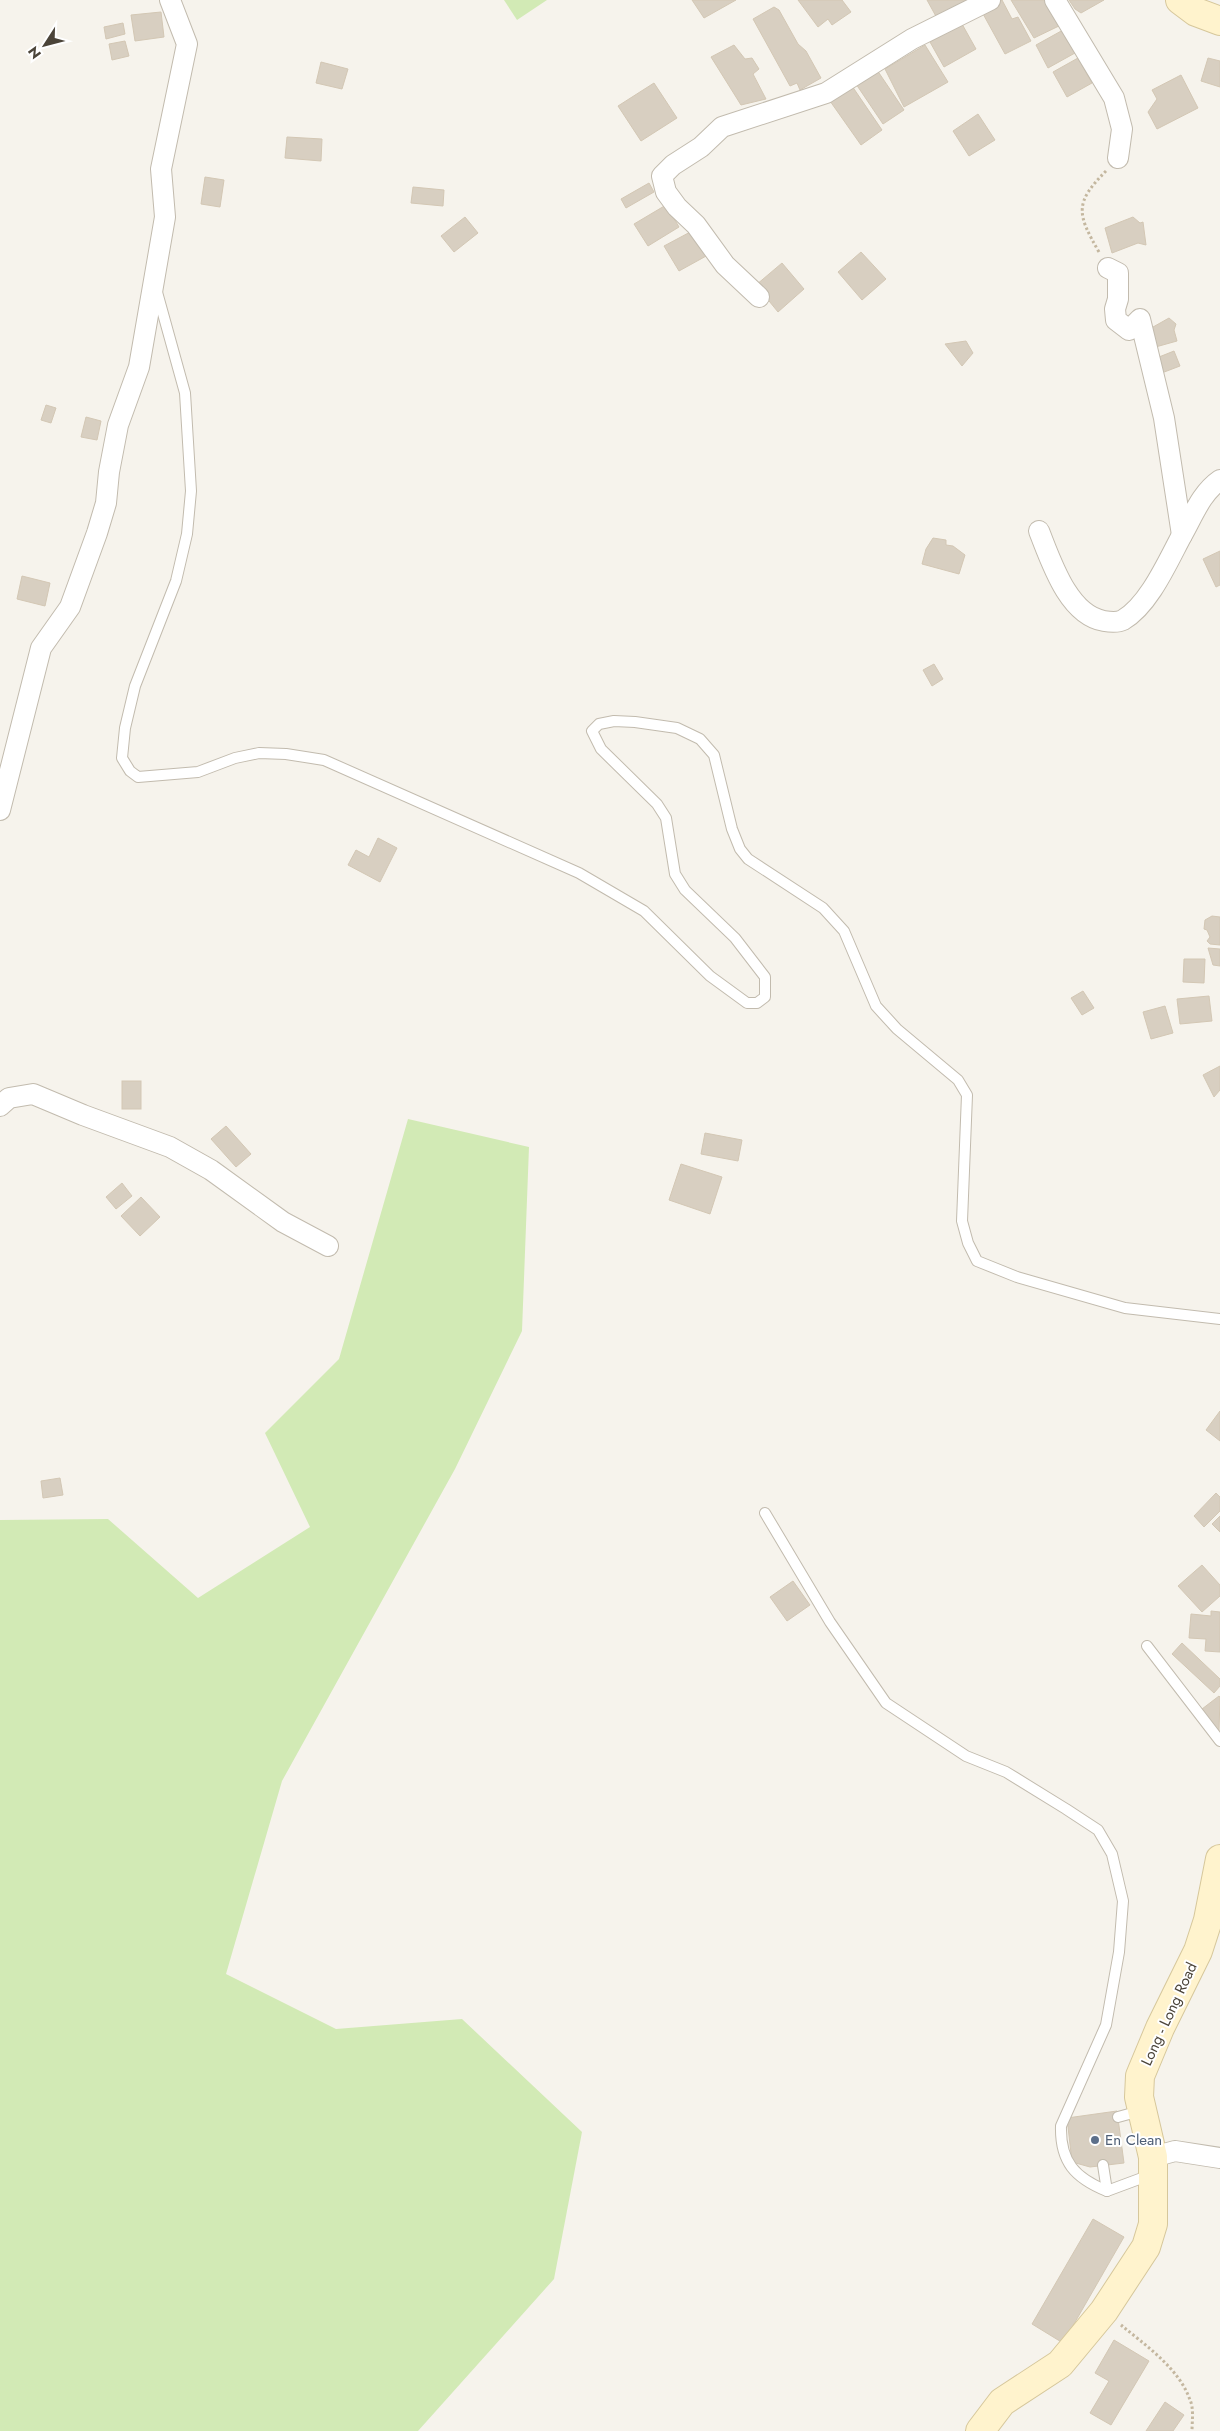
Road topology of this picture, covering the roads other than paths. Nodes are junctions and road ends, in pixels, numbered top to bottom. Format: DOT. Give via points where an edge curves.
graph roads {
  1 [pos="170,0"];
  2 [pos="990,0"];
  3 [pos="1055,0"];
  4 [pos="1180,0"];
  5 [pos="1220,21"];
  6 [pos="1118,158"];
  7 [pos="1108,268"];
  8 [pos="153,279"];
  9 [pos="758,297"];
  10 [pos="1220,480"];
  11 [pos="1039,532"];
  12 [pos="1182,535"];
  13 [pos="0,810"];
  14 [pos="0,1106"];
  15 [pos="328,1246"];
  16 [pos="1220,1319"];
  17 [pos="765,1513"];
  18 [pos="1147,1646"];
  19 [pos="1220,1741"];
  20 [pos="1220,1859"];
  21 [pos="1220,2158"];
  22 [pos="1103,2165"];
  23 [pos="1153,2166"];
  24 [pos="1107,2191"];
  25 [pos="980,2431"];
  1 -- 8 [label="street" via="187,44 161,169 165,218"];
  2 -- 9 [label="street" via="912,39 826,93 722,128 662,176 666,192 677,207 696,225 725,265"];
  3 -- 6 [label="street" via="1114,98 1122,130"];
  4 -- 5 [label="main road" via="1196,12"];
  7 -- 12 [label="street" via="1118,273 1116,320 1130,330 1140,319 1164,418"];
  8 -- 13 [label="street" via="140,367 118,425 106,503 70,607 41,648"];
  8 -- 16 [label="lane" via="184,393 191,491 187,534 176,581 135,686 125,728 122,758 130,771 138,777 198,772 259,753 324,760 579,873 644,911 710,976 747,1002 757,1003 765,997 765,977 735,938 684,890 675,874 666,818 657,804 601,749 592,731 607,722 635,722 677,728 700,739 714,755 732,829 748,860 823,908 844,931 876,1006 965,1090 962,1222 977,1261 1017,1277 1125,1308"];
  10 -- 12 [label="street" via="1201,500"];
  11 -- 12 [label="street" via="1055,571 1085,614 1114,622 1136,609 1152,588"];
  14 -- 15 [label="street" via="9,1098 33,1094 170,1147 211,1170 283,1222"];
  17 -- 24 [label="lane" via="830,1622 886,1703 966,1756 1006,1772 1066,1808 1098,1830 1112,1854 1123,1901 1106,2025 1061,2126 1061,2143 1075,2173"];
  18 -- 19 [label="lane"];
  20 -- 23 [label="main road, Long - Long Road" via="1208,1920 1198,1951 1160,2028 1140,2076 1139,2097 1130,2114"];
  21 -- 23 [label="street" via="1175,2151"];
  22 -- 24 [label="lane"];
  23 -- 24 [label="lane"];
  23 -- 25 [label="main road, Long - Long Road" via="1153,2224 1146,2248 1104,2311 1060,2364 1002,2402"];
}
